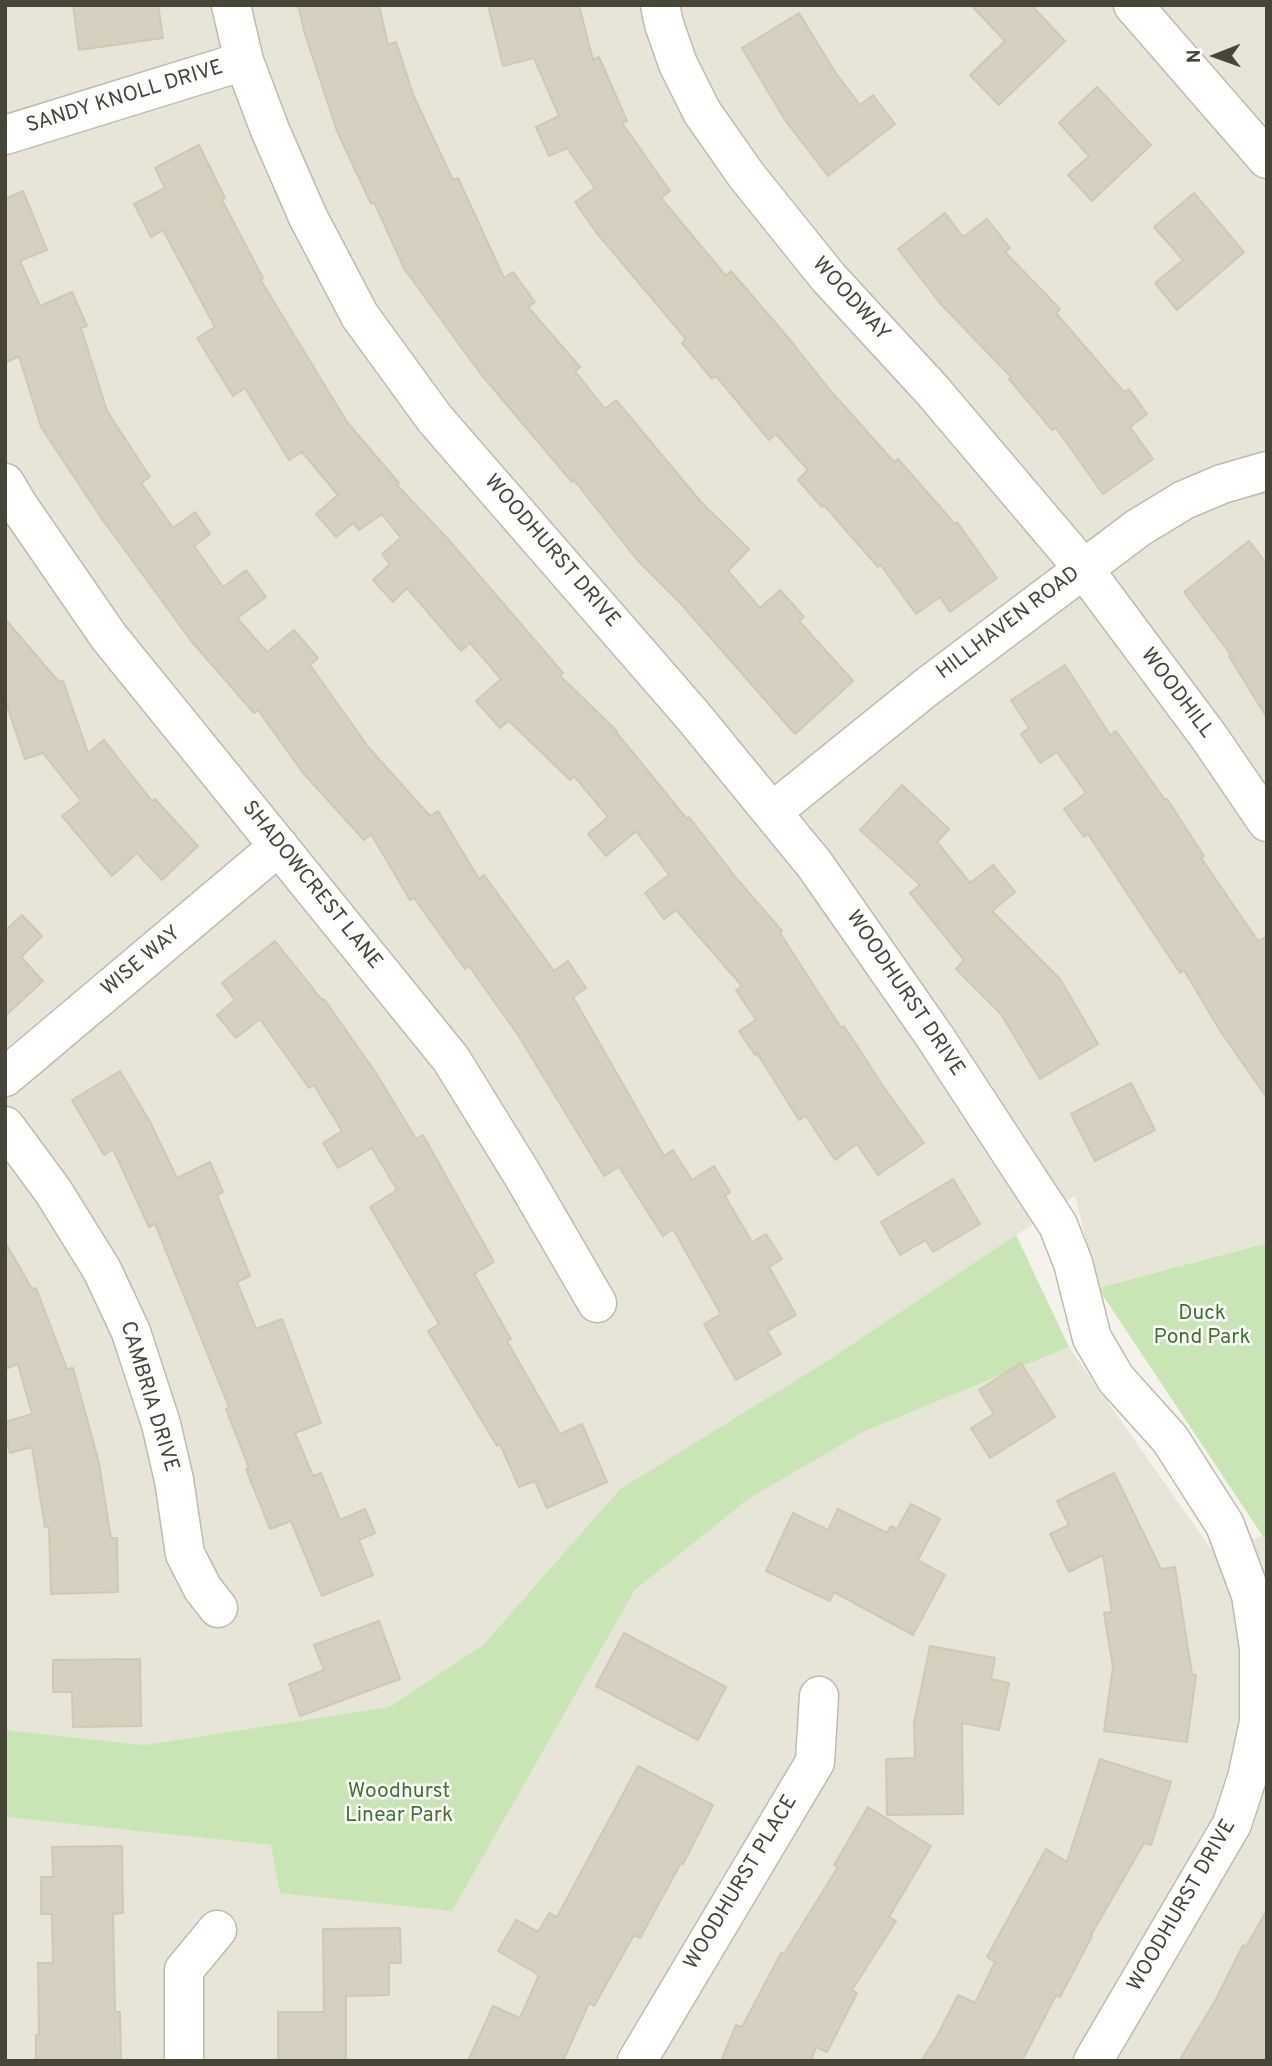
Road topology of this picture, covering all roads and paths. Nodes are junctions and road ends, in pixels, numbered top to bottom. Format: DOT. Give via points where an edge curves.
graph roads {
  1 [pos="231,5"];
  2 [pos="660,5"];
  3 [pos="1133,5"];
  4 [pos="244,61"];
  5 [pos="5,135"];
  6 [pos="1267,159"];
  7 [pos="1267,471"];
  8 [pos="5,483"];
  9 [pos="1083,568"];
  10 [pos="772,812"];
  11 [pos="1267,822"];
  12 [pos="279,846"];
  13 [pos="5,1077"];
  14 [pos="5,1126"];
  15 [pos="597,1303"];
  16 [pos="218,1608"];
  17 [pos="819,1696"];
  18 [pos="217,1930"];
  19 [pos="184,2061"];
  20 [pos="637,2061"];
  21 [pos="1093,2061"];
  1 -- 4 [label="street, WOODHURST DRIVE"];
  2 -- 9 [label="street, WOODWAY" via="678,64 702,112 746,175"];
  3 -- 6 [label="street"];
  4 -- 5 [label="street, SANDY KNOLL DRIVE"];
  4 -- 10 [label="street, WOODHURST DRIVE" via="308,217 360,316 435,419"];
  7 -- 9 [label="street, HILLHAVEN ROAD" via="1184,500"];
  8 -- 12 [label="street, SHADOWCREST LANE" via="109,637"];
  9 -- 10 [label="street, HILLHAVEN ROAD"];
  9 -- 11 [label="street, WOODHILL"];
  10 -- 21 [label="street, WOODHURST DRIVE" via="815,865 935,1037 1058,1225 1092,1338 1116,1379 1170,1439 1225,1525 1251,1595 1259,1648 1259,1722 1232,1824"];
  12 -- 13 [label="street, WISE WAY"];
  12 -- 15 [label="street, SHADOWCREST LANE" via="451,1059"];
  14 -- 16 [label="street, CAMBRIA DRIVE" via="102,1270 131,1332 161,1424 185,1554"];
  17 -- 20 [label="street, WOODHURST PLACE" via="815,1762"];
  18 -- 19 [label="street" via="184,1970"];
}
